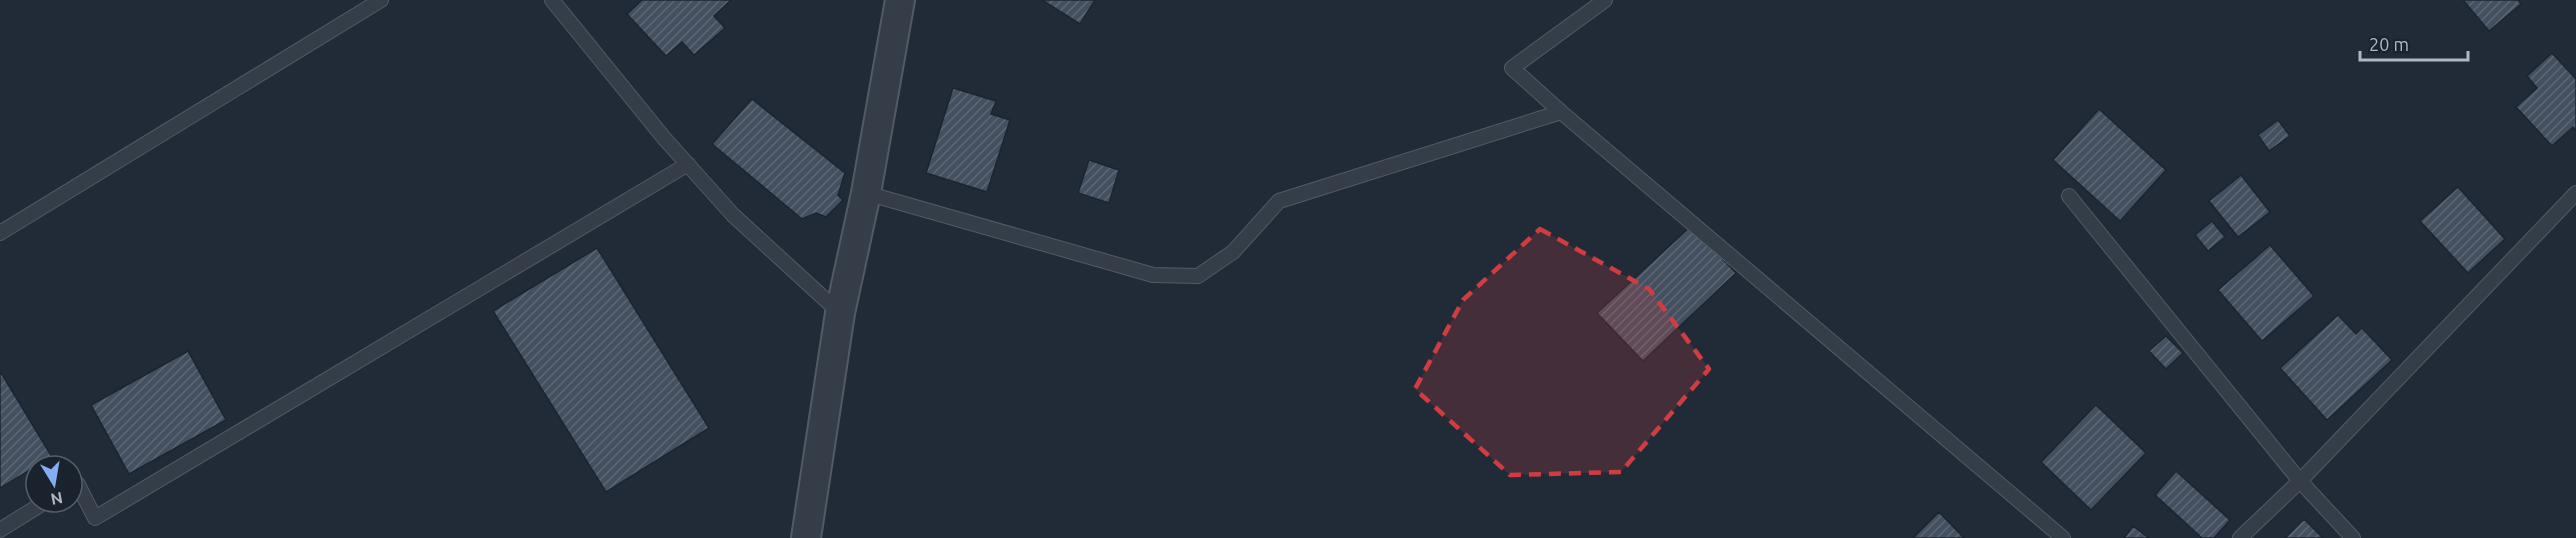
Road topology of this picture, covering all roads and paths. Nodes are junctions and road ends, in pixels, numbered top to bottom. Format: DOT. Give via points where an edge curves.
graph roads {
  1 [pos="381,0"];
  2 [pos="552,0"];
  3 [pos="900,0"];
  4 [pos="1605,0"];
  5 [pos="1561,112"];
  6 [pos="688,164"];
  7 [pos="866,193"];
  8 [pos="2576,193"];
  9 [pos="2069,196"];
  10 [pos="0,233"];
  11 [pos="840,313"];
  12 [pos="2300,481"];
  13 [pos="84,497"];
  14 [pos="26,514"];
  15 [pos="0,530"];
  16 [pos="806,538"];
  17 [pos="2063,538"];
  18 [pos="2240,538"];
  19 [pos="2353,538"];
  1 -- 10 [label="lane"];
  2 -- 6 [label="lane"];
  3 -- 7 [label="street"];
  4 -- 5 [label="lane" via="1512,68"];
  5 -- 7 [label="lane" via="1279,201 1233,252 1197,276 1154,275"];
  5 -- 17 [label="lane"];
  6 -- 11 [label="lane" via="733,215"];
  6 -- 13 [label="lane" via="95,518"];
  7 -- 11 [label="street"];
  8 -- 12 [label="lane"];
  9 -- 12 [label="lane"];
  11 -- 16 [label="street"];
  12 -- 18 [label="lane"];
  12 -- 19 [label="lane"];
  14 -- 15 [label="lane"];
}
